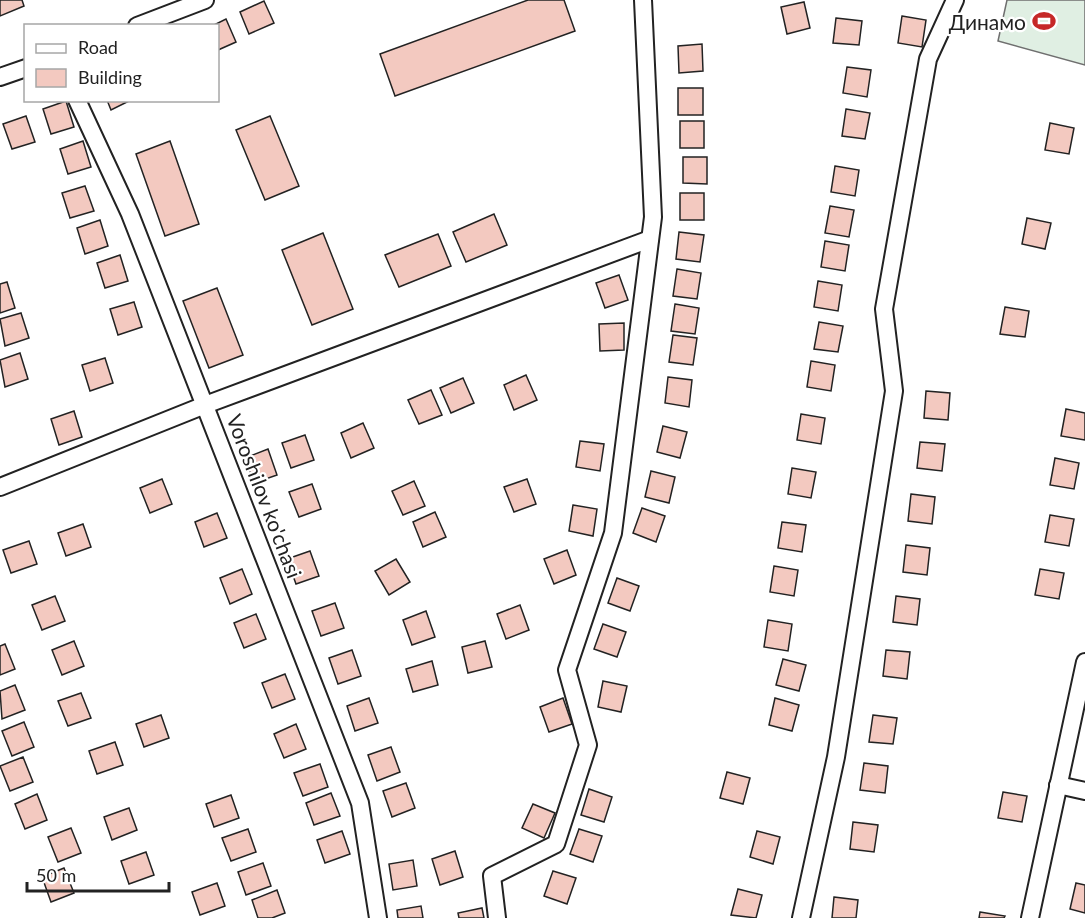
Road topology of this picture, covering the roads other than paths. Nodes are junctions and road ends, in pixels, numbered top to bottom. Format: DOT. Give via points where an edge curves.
graph roads {
  1 [pos="205,0"];
  2 [pos="643,0"];
  3 [pos="955,0"];
  4 [pos="142,24"];
  5 [pos="24,69"];
  6 [pos="0,78"];
  7 [pos="78,102"];
  8 [pos="650,239"];
  9 [pos="205,405"];
  10 [pos="0,487"];
  11 [pos="1085,663"];
  12 [pos="1058,785"];
  13 [pos="1085,791"];
  14 [pos="378,918"];
  15 [pos="497,918"];
  16 [pos="801,918"];
  17 [pos="1030,918"];
  1 -- 4 [label="street"];
  2 -- 8 [label="street" via="653,217"];
  3 -- 16 [label="street" via="928,59 884,309 894,392 836,757"];
  5 -- 6 [label="street"];
  7 -- 9 [label="street, Voroshilov ko'chasi" via="130,214"];
  8 -- 9 [label="street"];
  8 -- 15 [label="street" via="613,533 567,670 588,745 556,844 492,876"];
  9 -- 10 [label="street"];
  9 -- 14 [label="street, Voroshilov ko'chasi" via="360,803"];
  11 -- 12 [label="street"];
  12 -- 13 [label="street"];
  12 -- 17 [label="street"];
}
